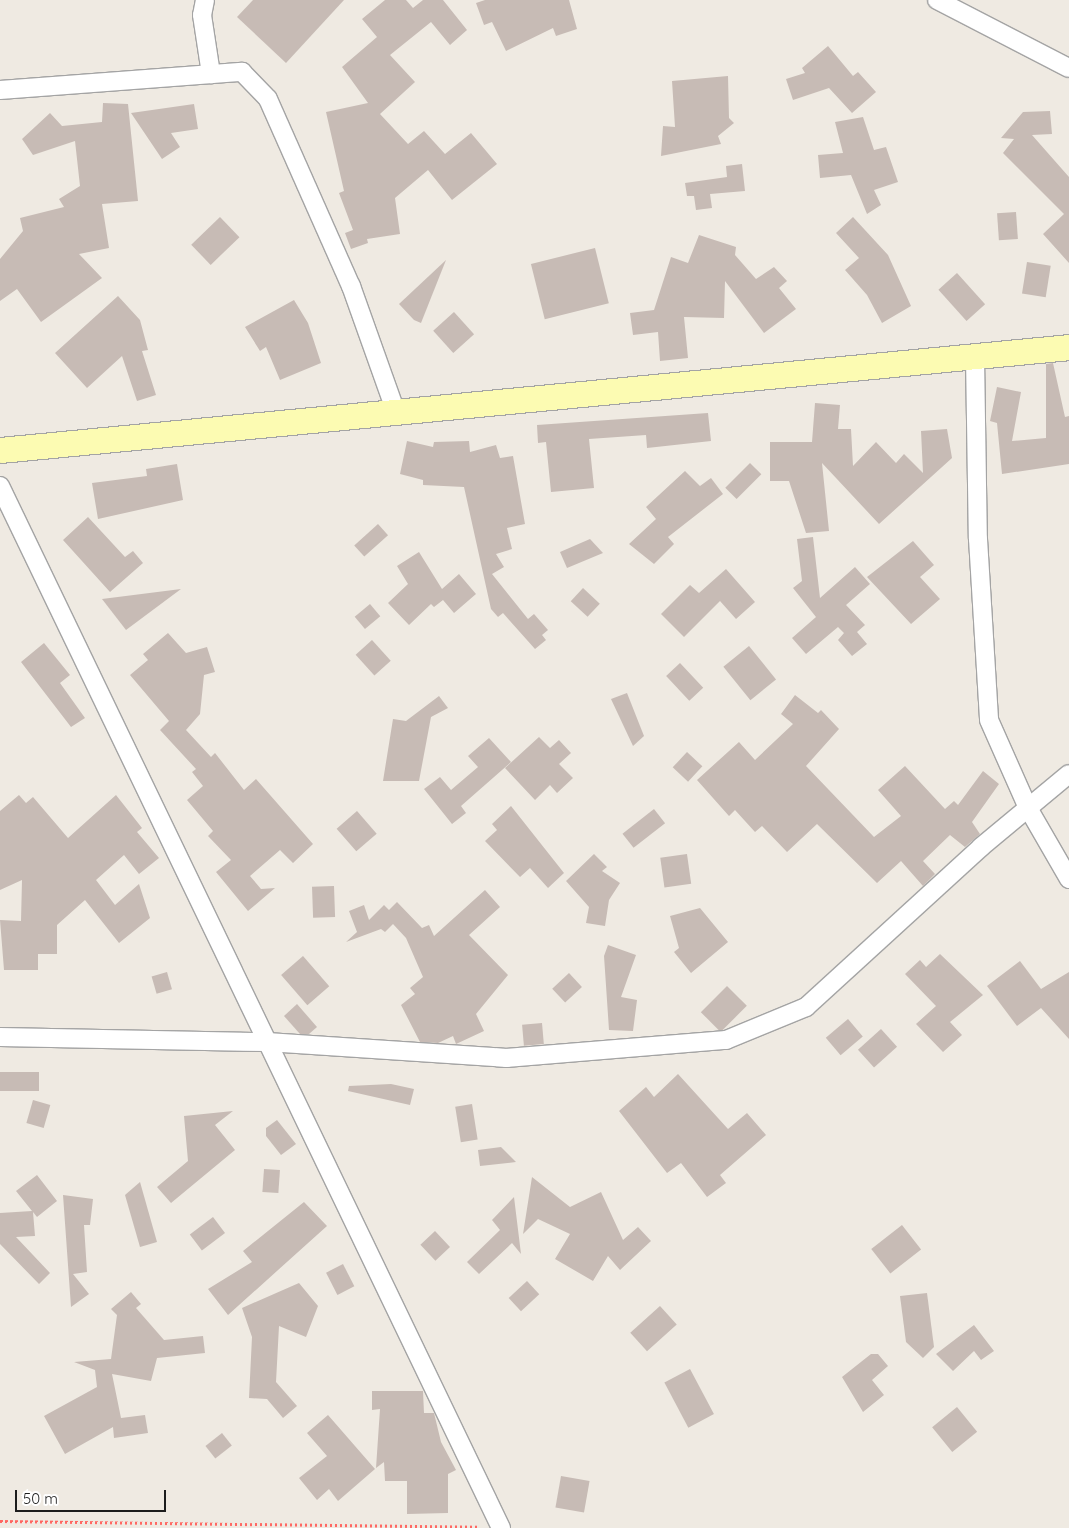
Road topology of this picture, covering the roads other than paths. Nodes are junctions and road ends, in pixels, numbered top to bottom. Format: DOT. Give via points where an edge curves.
graph roads {
  1 [pos="205,0"];
  2 [pos="937,0"];
  3 [pos="1069,68"];
  4 [pos="211,74"];
  5 [pos="0,90"];
  6 [pos="1069,347"];
  7 [pos="975,357"];
  8 [pos="397,415"];
  9 [pos="0,450"];
  10 [pos="0,486"];
  11 [pos="1069,774"];
  12 [pos="1028,808"];
  13 [pos="1069,878"];
  14 [pos="0,1037"];
  15 [pos="267,1042"];
  16 [pos="501,1528"];
  1 -- 4 [label="street" via="202,15"];
  2 -- 3 [label="street"];
  4 -- 5 [label="street"];
  4 -- 8 [label="street" via="242,72 268,99 351,286"];
  6 -- 7 [label="main road"];
  7 -- 8 [label="main road"];
  7 -- 12 [label="street" via="978,539 988,720"];
  8 -- 9 [label="main road"];
  10 -- 15 [label="street"];
  11 -- 12 [label="street"];
  12 -- 13 [label="street"];
  12 -- 15 [label="street" via="806,1007 726,1040 506,1058"];
  14 -- 15 [label="street"];
  15 -- 16 [label="street"];
}
